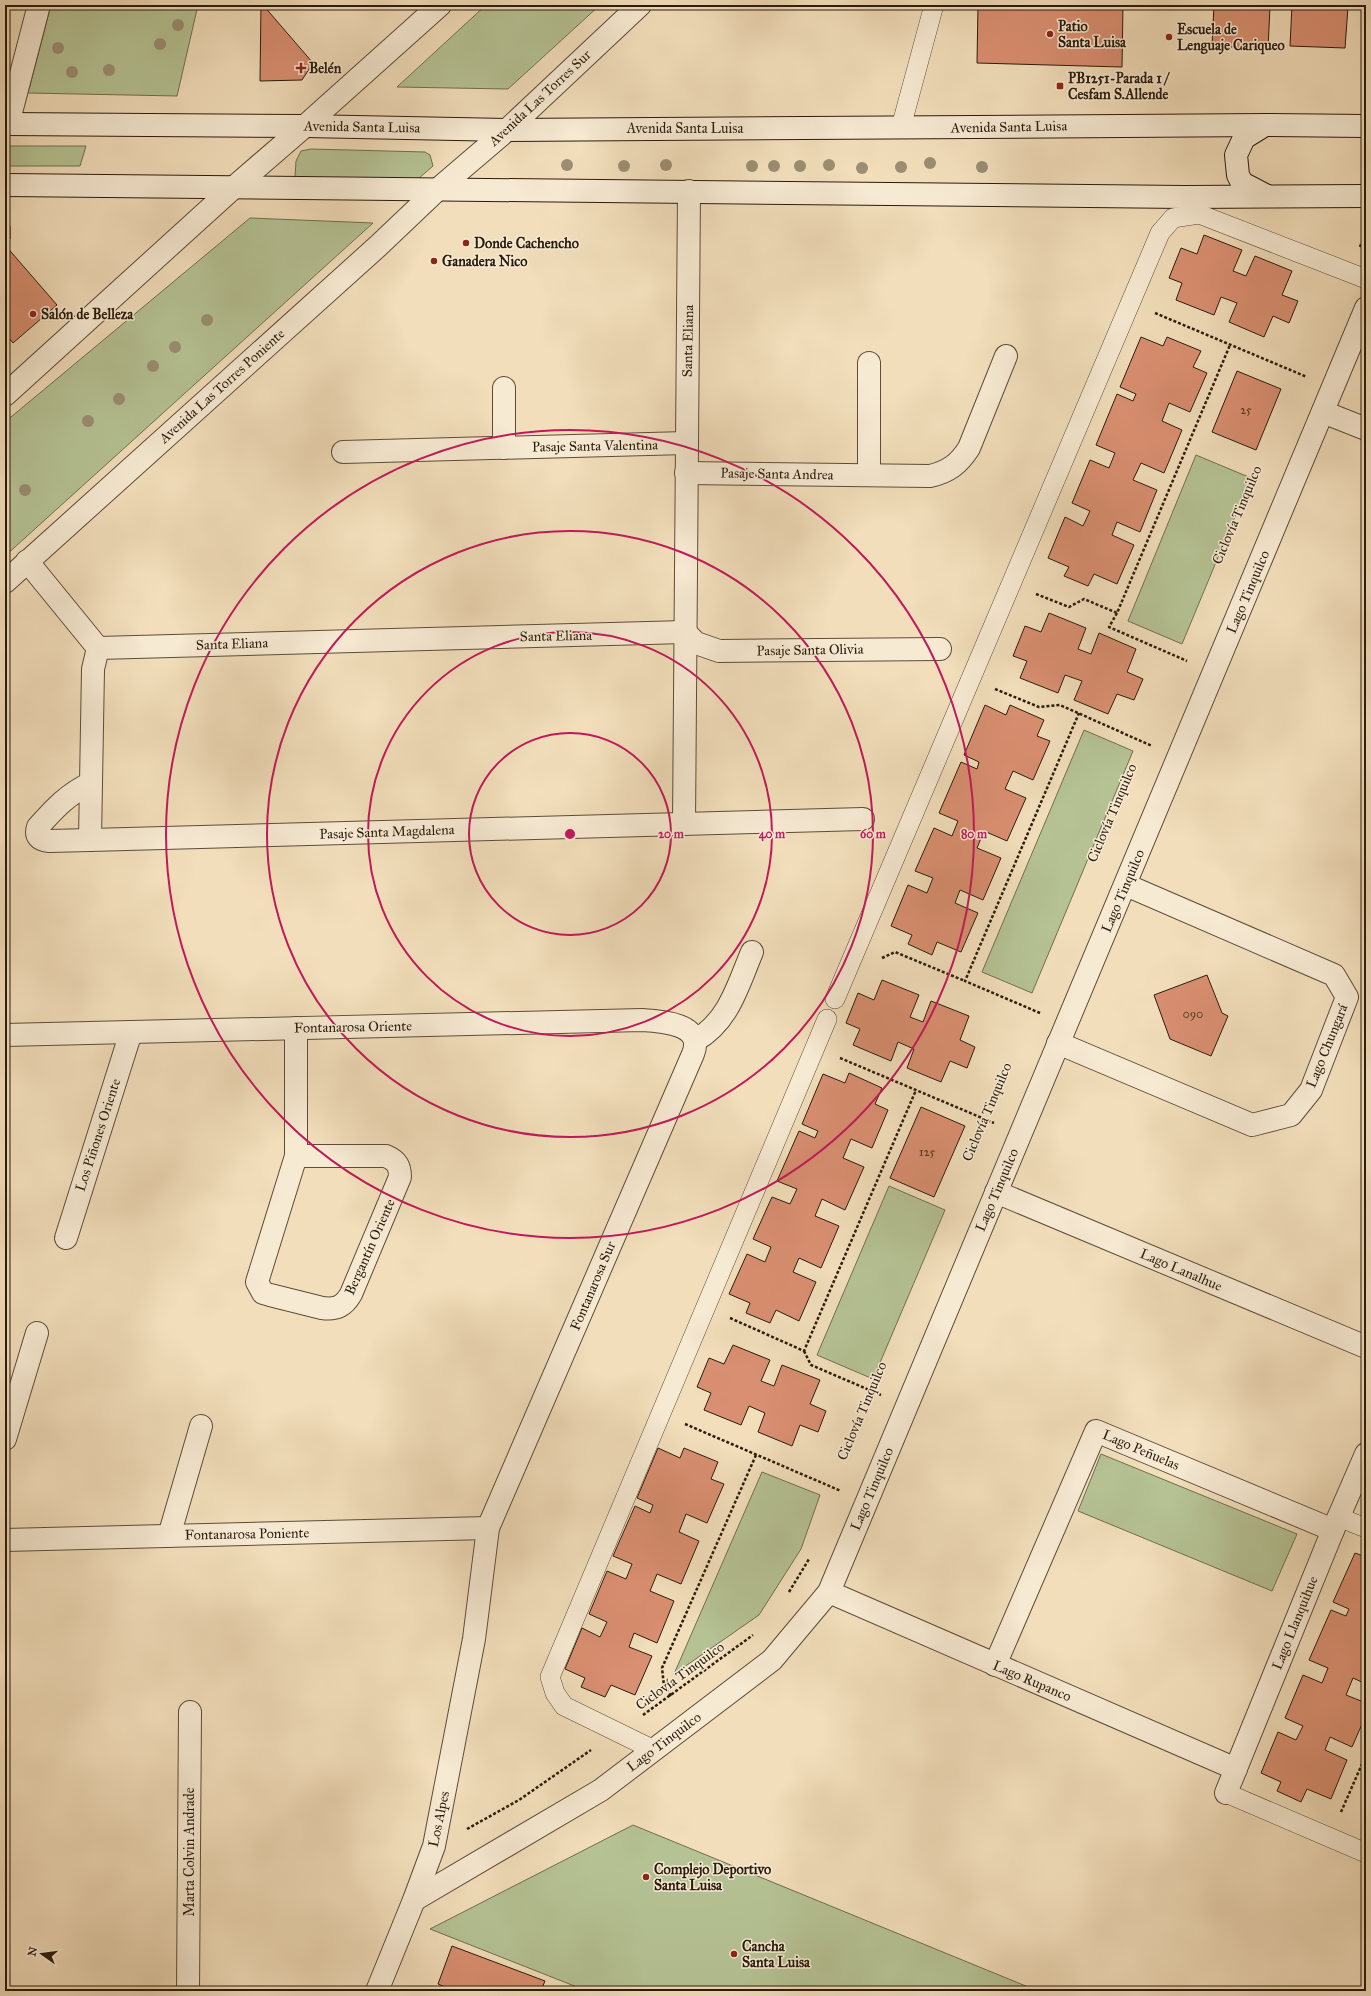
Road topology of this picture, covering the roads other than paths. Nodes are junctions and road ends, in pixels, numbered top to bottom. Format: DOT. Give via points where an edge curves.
graph roads {
  1 [pos="38,5"];
  2 [pos="440,5"];
  3 [pos="640,5"];
  4 [pos="934,5"];
  5 [pos="7,124"];
  6 [pos="1265,125"];
  7 [pos="305,126"];
  8 [pos="1366,126"];
  9 [pos="901,128"];
  10 [pos="507,130"];
  11 [pos="5,185"];
  12 [pos="233,188"];
  13 [pos="438,189"];
  14 [pos="689,191"];
  15 [pos="1267,196"];
  16 [pos="1366,196"];
  17 [pos="1358,276"];
  18 [pos="1366,308"];
  19 [pos="1006,356"];
  20 [pos="869,363"];
  21 [pos="504,388"];
  22 [pos="5,395"];
  23 [pos="1323,412"];
  24 [pos="1366,429"];
  25 [pos="686,443"];
  26 [pos="504,448"];
  27 [pos="343,452"];
  28 [pos="686,473"];
  29 [pos="869,475"];
  30 [pos="27,561"];
  31 [pos="5,582"];
  32 [pos="685,632"];
  33 [pos="98,648"];
  34 [pos="940,649"];
  35 [pos="91,783"];
  36 [pos="863,819"];
  37 [pos="684,824"];
  38 [pos="90,840"];
  39 [pos="1126,885"];
  40 [pos="752,952"];
  41 [pos="835,999"];
  42 [pos="827,1020"];
  43 [pos="296,1028"];
  44 [pos="131,1032"];
  45 [pos="1062,1034"];
  46 [pos="5,1035"];
  47 [pos="696,1040"];
  48 [pos="296,1156"];
  49 [pos="996,1192"];
  50 [pos="66,1238"];
  51 [pos="37,1334"];
  52 [pos="1366,1347"];
  53 [pos="201,1426"];
  54 [pos="5,1439"];
  55 [pos="1366,1454"];
  56 [pos="1336,1523"];
  57 [pos="488,1528"];
  58 [pos="1366,1528"];
  59 [pos="169,1536"];
  60 [pos="5,1540"];
  61 [pos="829,1592"];
  62 [pos="474,1639"];
  63 [pos="995,1665"];
  64 [pos="190,1712"];
  65 [pos="654,1750"];
  66 [pos="1236,1769"];
  67 [pos="1226,1793"];
  68 [pos="1366,1853"];
  69 [pos="414,1900"];
  70 [pos="188,1991"];
  71 [pos="377,1991"];
  1 -- 5 [label="street"];
  2 -- 7 [label="street"];
  3 -- 10 [label="street, Avenida Las Torres Sur"];
  4 -- 9 [label="lane"];
  5 -- 7 [label="street, Avenida Santa Luisa"];
  6 -- 8 [label="street, Avenida Santa Luisa"];
  6 -- 9 [label="street, Avenida Santa Luisa"];
  6 -- 15 [label="street" via="1244,138 1236,155 1238,175 1242,183"];
  7 -- 10 [label="street, Avenida Santa Luisa"];
  7 -- 12 [label="street"];
  9 -- 10 [label="street, Avenida Santa Luisa"];
  10 -- 13 [label="street, Avenida Las Torres Sur"];
  11 -- 12 [label="street"];
  12 -- 13 [label="street"];
  12 -- 22 [label="street"];
  13 -- 14 [label="street"];
  13 -- 30 [label="street, Avenida Las Torres Poniente" via="384,241"];
  14 -- 15 [label="street"];
  14 -- 25 [label="street, Santa Eliana"];
  15 -- 16 [label="street"];
  17 -- 41 [label="lane" via="1199,214 1173,218 1160,233"];
  18 -- 23 [label="street, Lago Tinquilco"];
  19 -- 29 [label="street, Pasaje Santa Andrea" via="969,448 952,468 930,476"];
  20 -- 29 [label="street"];
  21 -- 26 [label="street"];
  23 -- 24 [label="street"];
  23 -- 39 [label="street, Lago Tinquilco"];
  25 -- 26 [label="street, Pasaje Santa Valentina"];
  25 -- 28 [label="street, Santa Eliana"];
  26 -- 27 [label="street, Pasaje Santa Valentina"];
  28 -- 29 [label="street, Pasaje Santa Andrea"];
  28 -- 32 [label="street, Santa Eliana"];
  30 -- 31 [label="street, Avenida Las Torres Poniente"];
  30 -- 33 [label="street"];
  32 -- 33 [label="street, Santa Eliana"];
  32 -- 34 [label="street, Pasaje Santa Olivia" via="696,643 719,651"];
  32 -- 37 [label="street"];
  33 -- 35 [label="street" via="93,669"];
  35 -- 38 [label="street"];
  35 -- 38 [label="street, Pasaje Santa Magdalena" via="63,800 36,832 42,841"];
  36 -- 37 [label="street, Pasaje Santa Magdalena"];
  37 -- 38 [label="street, Pasaje Santa Magdalena"];
  39 -- 45 [label="street, Lago Tinquilco"];
  39 -- 45 [label="street, Lago Chungará" via="1334,975 1347,998 1311,1090 1291,1115 1252,1125"];
  40 -- 47 [label="street" via="726,1012 713,1029"];
  42 -- 65 [label="lane" via="550,1677 555,1693 564,1706"];
  43 -- 44 [label="street, Fontanarosa Oriente"];
  43 -- 47 [label="street, Fontanarosa Oriente" via="642,1020 675,1025 687,1030"];
  43 -- 48 [label="street, Bergantín Oriente"];
  44 -- 46 [label="street, Fontanarosa Oriente"];
  44 -- 50 [label="street, Los Piñones Oriente"];
  45 -- 49 [label="street, Lago Tinquilco"];
  47 -- 57 [label="street, Fontanarosa Sur" via="696,1047"];
  48 -- 48 [label="street, Bergantín Oriente" via="257,1282 263,1292 270,1295 322,1308 339,1308 351,1294 400,1177 400,1170 398,1163 386,1156"];
  49 -- 52 [label="street, Lago Lanalhue"];
  49 -- 61 [label="street, Lago Tinquilco"];
  51 -- 54 [label="street"];
  53 -- 59 [label="street"];
  55 -- 56 [label="street, Lago Llanquihue"];
  56 -- 58 [label="lane"];
  56 -- 63 [label="street, Lago Peñuelas" via="1096,1431"];
  56 -- 66 [label="street, Lago Llanquihue"];
  57 -- 59 [label="street, Fontanarosa Poniente"];
  57 -- 62 [label="street, Fontanarosa Sur"];
  59 -- 60 [label="street, Fontanarosa Poniente"];
  61 -- 63 [label="street, Lago Rupanco"];
  61 -- 65 [label="street, Lago Tinquilco" via="772,1660"];
  62 -- 69 [label="street, Los Alpes" via="434,1846"];
  63 -- 66 [label="street, Lago Rupanco"];
  64 -- 70 [label="street, Marta Colvin Andrade"];
  65 -- 69 [label="street, Lago Tinquilco" via="601,1790"];
  66 -- 67 [label="street, Lago Llanquihue"];
  67 -- 68 [label="lane"];
  69 -- 71 [label="street, Los Alpes"];
}
